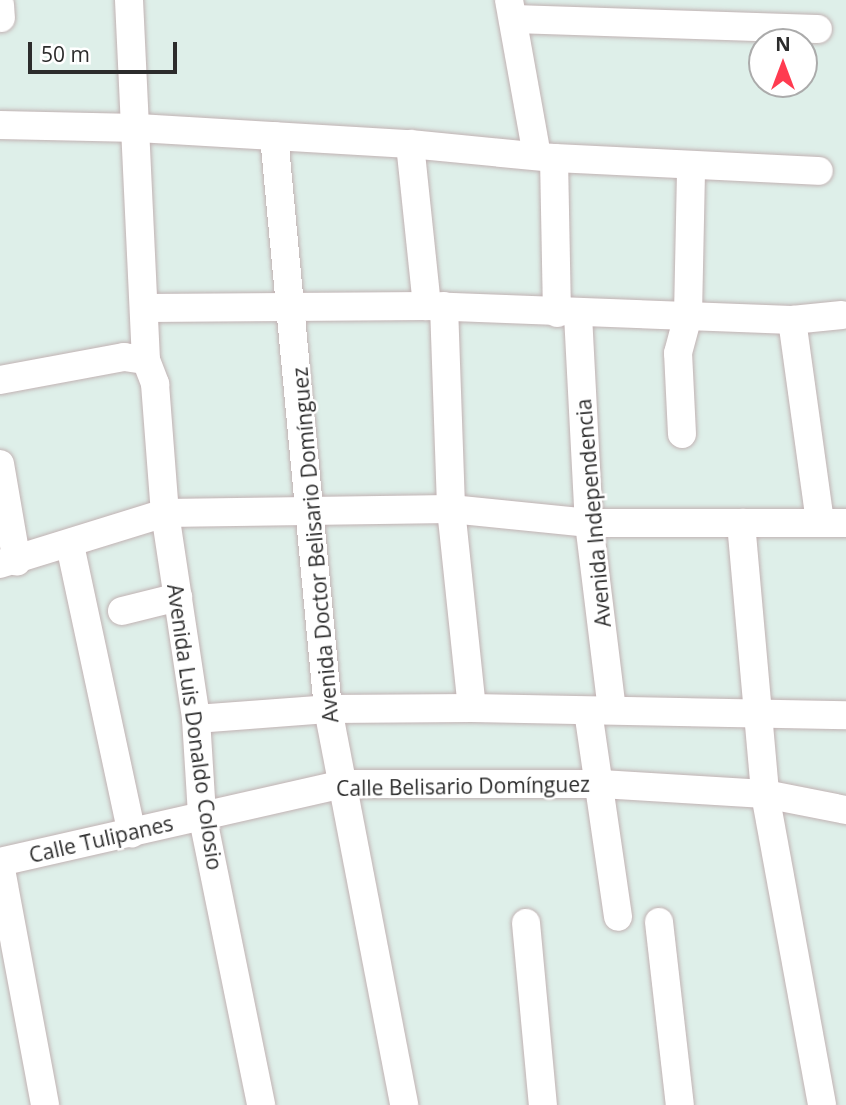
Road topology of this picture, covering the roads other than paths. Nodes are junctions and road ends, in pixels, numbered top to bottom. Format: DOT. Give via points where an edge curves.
graph roads {
  1 [pos="128,0"];
  2 [pos="511,10"];
  3 [pos="802,28"];
  4 [pos="0,125"];
  5 [pos="138,128"];
  6 [pos="274,136"];
  7 [pos="411,144"];
  8 [pos="545,157"];
  9 [pos="691,166"];
  10 [pos="819,171"];
  11 [pos="293,305"];
  12 [pos="436,306"];
  13 [pos="146,308"];
  14 [pos="567,314"];
  15 [pos="688,315"];
  16 [pos="842,315"];
  17 [pos="792,320"];
  18 [pos="146,360"];
  19 [pos="0,380"];
  20 [pos="682,434"];
  21 [pos="0,464"];
  22 [pos="308,509"];
  23 [pos="452,509"];
  24 [pos="165,513"];
  25 [pos="833,522"];
  26 [pos="589,523"];
  27 [pos="741,523"];
  28 [pos="70,545"];
  29 [pos="8,563"];
  30 [pos="178,597"];
  31 [pos="122,611"];
  32 [pos="472,708"];
  33 [pos="328,709"];
  34 [pos="600,711"];
  35 [pos="758,715"];
  36 [pos="846,715"];
  37 [pos="196,719"];
  38 [pos="342,784"];
  39 [pos="601,784"];
  40 [pos="765,794"];
  41 [pos="846,810"];
  42 [pos="202,814"];
  43 [pos="132,833"];
  44 [pos="0,863"];
  45 [pos="618,917"];
  46 [pos="659,922"];
  47 [pos="526,923"];
  48 [pos="45,1105"];
  49 [pos="261,1105"];
  50 [pos="404,1105"];
  51 [pos="543,1105"];
  52 [pos="680,1105"];
  53 [pos="822,1105"];
  1 -- 5 [label="street, Avenida Luis Donaldo Colosio"];
  2 -- 3 [label="street"];
  2 -- 8 [label="street, Avenida Independencia"];
  4 -- 5 [label="street"];
  5 -- 6 [label="street"];
  5 -- 13 [label="street, Avenida Luis Donaldo Colosio"];
  6 -- 7 [label="street"];
  6 -- 11 [label="street, Avenida Doctor Belisario Domínguez"];
  7 -- 8 [label="street"];
  7 -- 12 [label="street"];
  8 -- 9 [label="street"];
  8 -- 14 [label="street, Avenida Independencia"];
  9 -- 10 [label="street"];
  9 -- 15 [label="street"];
  11 -- 12 [label="street"];
  11 -- 13 [label="street"];
  11 -- 22 [label="street, Avenida Doctor Belisario Domínguez"];
  12 -- 14 [label="street"];
  12 -- 23 [label="street"];
  13 -- 18 [label="street, Avenida Luis Donaldo Colosio"];
  14 -- 15 [label="street"];
  14 -- 26 [label="street, Avenida Independencia"];
  15 -- 17 [label="street"];
  15 -- 20 [label="street" via="678,353"];
  16 -- 17 [label="street"];
  17 -- 25 [label="street"];
  18 -- 19 [label="street" via="124,357"];
  18 -- 24 [label="street, Avenida Luis Donaldo Colosio" via="155,384"];
  21 -- 29 [label="street"];
  22 -- 23 [label="street"];
  22 -- 24 [label="street"];
  22 -- 33 [label="street, Avenida Doctor Belisario Domínguez"];
  23 -- 26 [label="street"];
  23 -- 32 [label="street"];
  24 -- 28 [label="street"];
  24 -- 30 [label="street, Avenida Luis Donaldo Colosio"];
  25 -- 27 [label="street"];
  26 -- 27 [label="street"];
  26 -- 34 [label="street, Avenida Independencia"];
  27 -- 35 [label="street"];
  28 -- 29 [label="street"];
  28 -- 43 [label="street"];
  30 -- 31 [label="street"];
  30 -- 37 [label="street, Avenida Luis Donaldo Colosio"];
  32 -- 33 [label="street"];
  32 -- 34 [label="street"];
  33 -- 37 [label="street"];
  33 -- 38 [label="street, Avenida Doctor Belisario Domínguez"];
  34 -- 35 [label="street"];
  34 -- 39 [label="street, Avenida Independencia"];
  35 -- 36 [label="street"];
  35 -- 40 [label="street"];
  37 -- 42 [label="street, Avenida Luis Donaldo Colosio"];
  38 -- 39 [label="street, Calle Belisario Domínguez"];
  38 -- 42 [label="street, Calle Belisario Domínguez"];
  38 -- 50 [label="street, Avenida Doctor Belisario Domínguez"];
  39 -- 40 [label="street, Calle Belisario Domínguez"];
  39 -- 45 [label="street, Avenida Independencia"];
  40 -- 41 [label="street, Calle Belisario Domínguez"];
  40 -- 53 [label="street"];
  42 -- 43 [label="street, Calle Tulipanes"];
  42 -- 49 [label="street, Avenida Luis Donaldo Colosio"];
  43 -- 44 [label="street, Calle Tulipanes"];
  44 -- 48 [label="street"];
  46 -- 52 [label="street"];
  47 -- 51 [label="street" via="528,986"];
}
